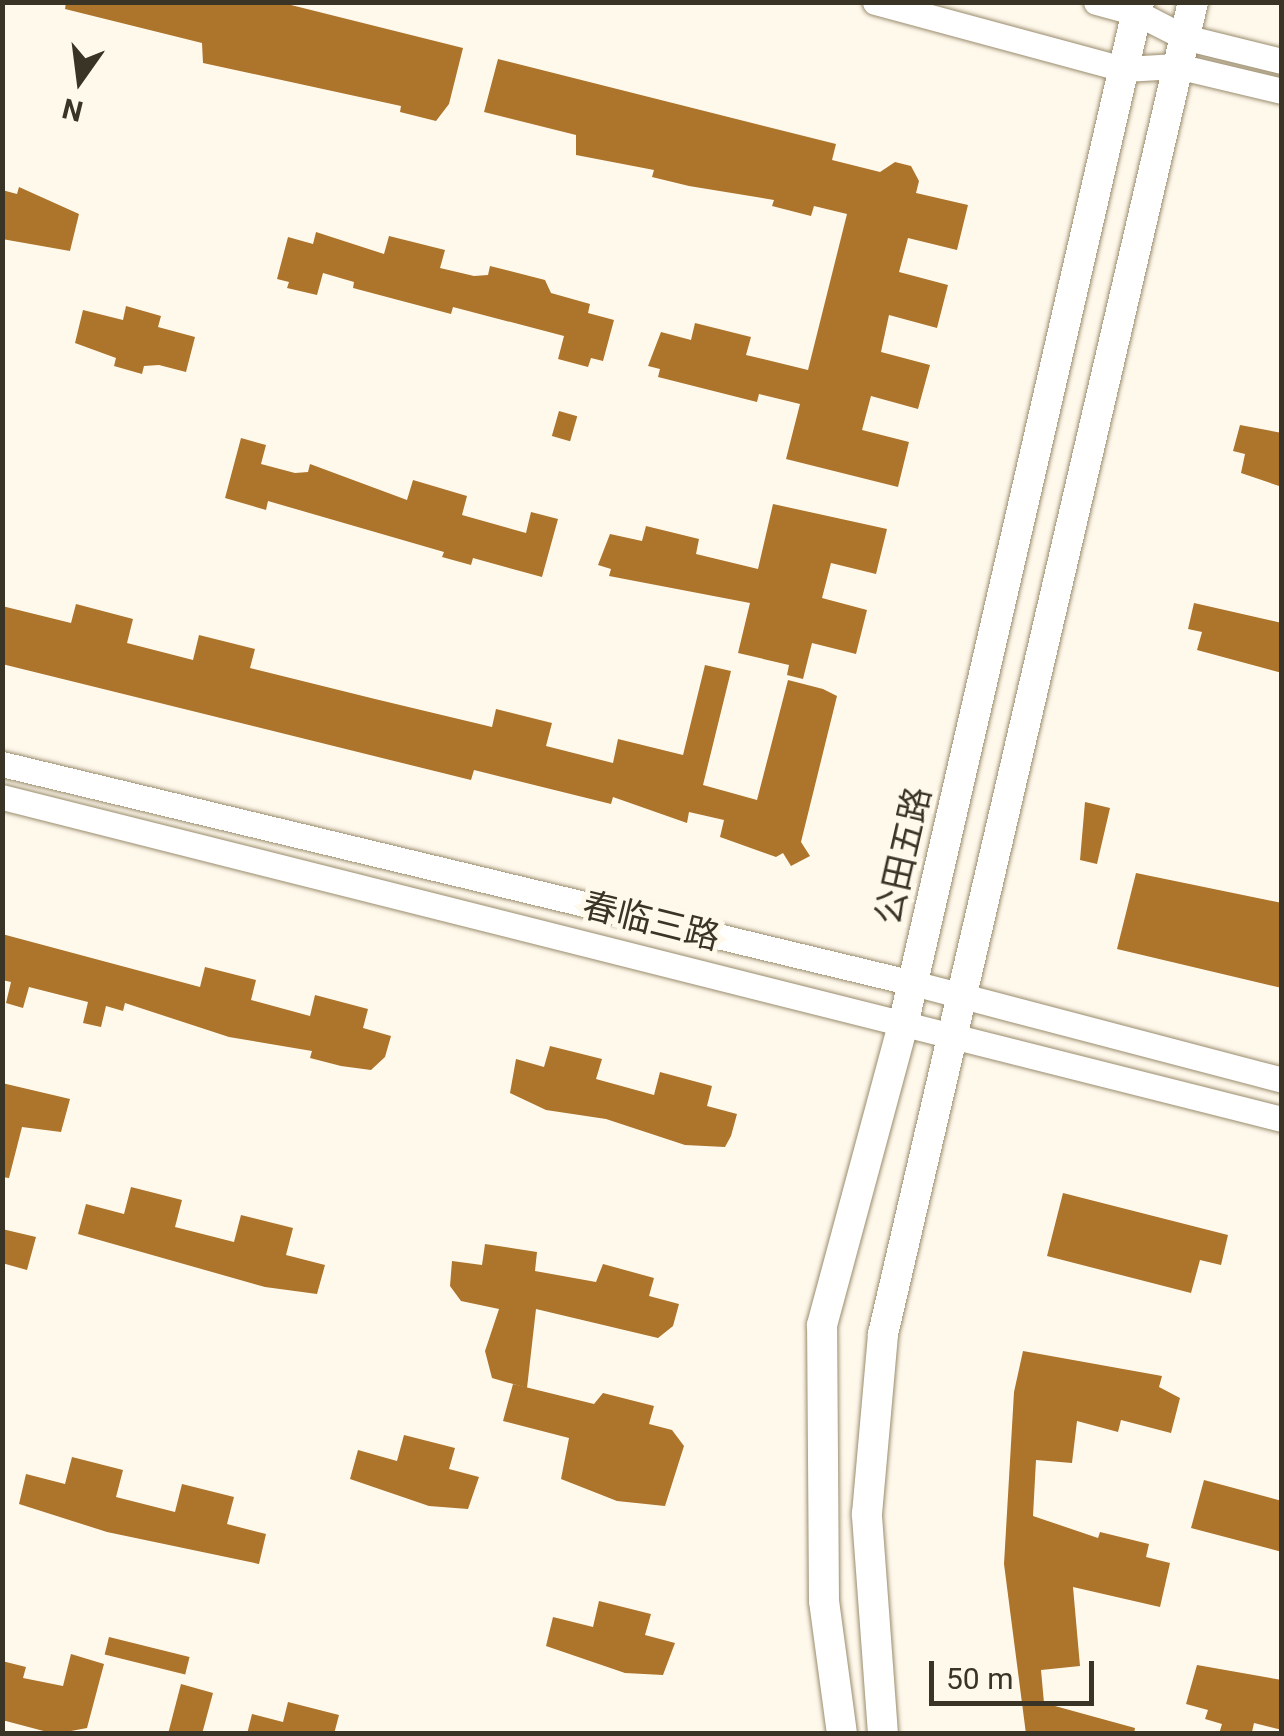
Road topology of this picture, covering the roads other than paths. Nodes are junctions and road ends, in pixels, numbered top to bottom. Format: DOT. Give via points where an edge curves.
graph roads {
  1 [pos="874,2"];
  2 [pos="1096,2"];
  3 [pos="1193,2"];
  4 [pos="1138,8"];
  5 [pos="1181,51"];
  6 [pos="1282,60"];
  7 [pos="1124,69"];
  8 [pos="1282,91"];
  9 [pos="2,764"];
  10 [pos="2,797"];
  11 [pos="913,982"];
  12 [pos="958,994"];
  13 [pos="904,1020"];
  14 [pos="950,1035"];
  15 [pos="1282,1080"];
  16 [pos="1282,1119"];
  17 [pos="842,1734"];
  18 [pos="883,1734"];
  1 -- 7 [label="street"];
  2 -- 4 [label="street"];
  3 -- 5 [label="main road"];
  4 -- 5 [label="street"];
  4 -- 7 [label="main road, 公田五路"];
  5 -- 6 [label="street"];
  5 -- 7 [label="street"];
  5 -- 8 [label="street"];
  5 -- 12 [label="main road"];
  7 -- 11 [label="main road, 公田五路"];
  9 -- 11 [label="street, 春临三路"];
  10 -- 13 [label="street, 春临三路"];
  11 -- 12 [label="street, 春临三路"];
  11 -- 13 [label="main road, 公田五路"];
  12 -- 14 [label="main road"];
  12 -- 15 [label="street, 春临三路"];
  13 -- 14 [label="street, 春临三路"];
  13 -- 17 [label="main road, 公田五路" via="822,1325 824,1601"];
  14 -- 16 [label="street, 春临三路"];
  14 -- 18 [label="main road" via="882,1352 866,1514"];
}
